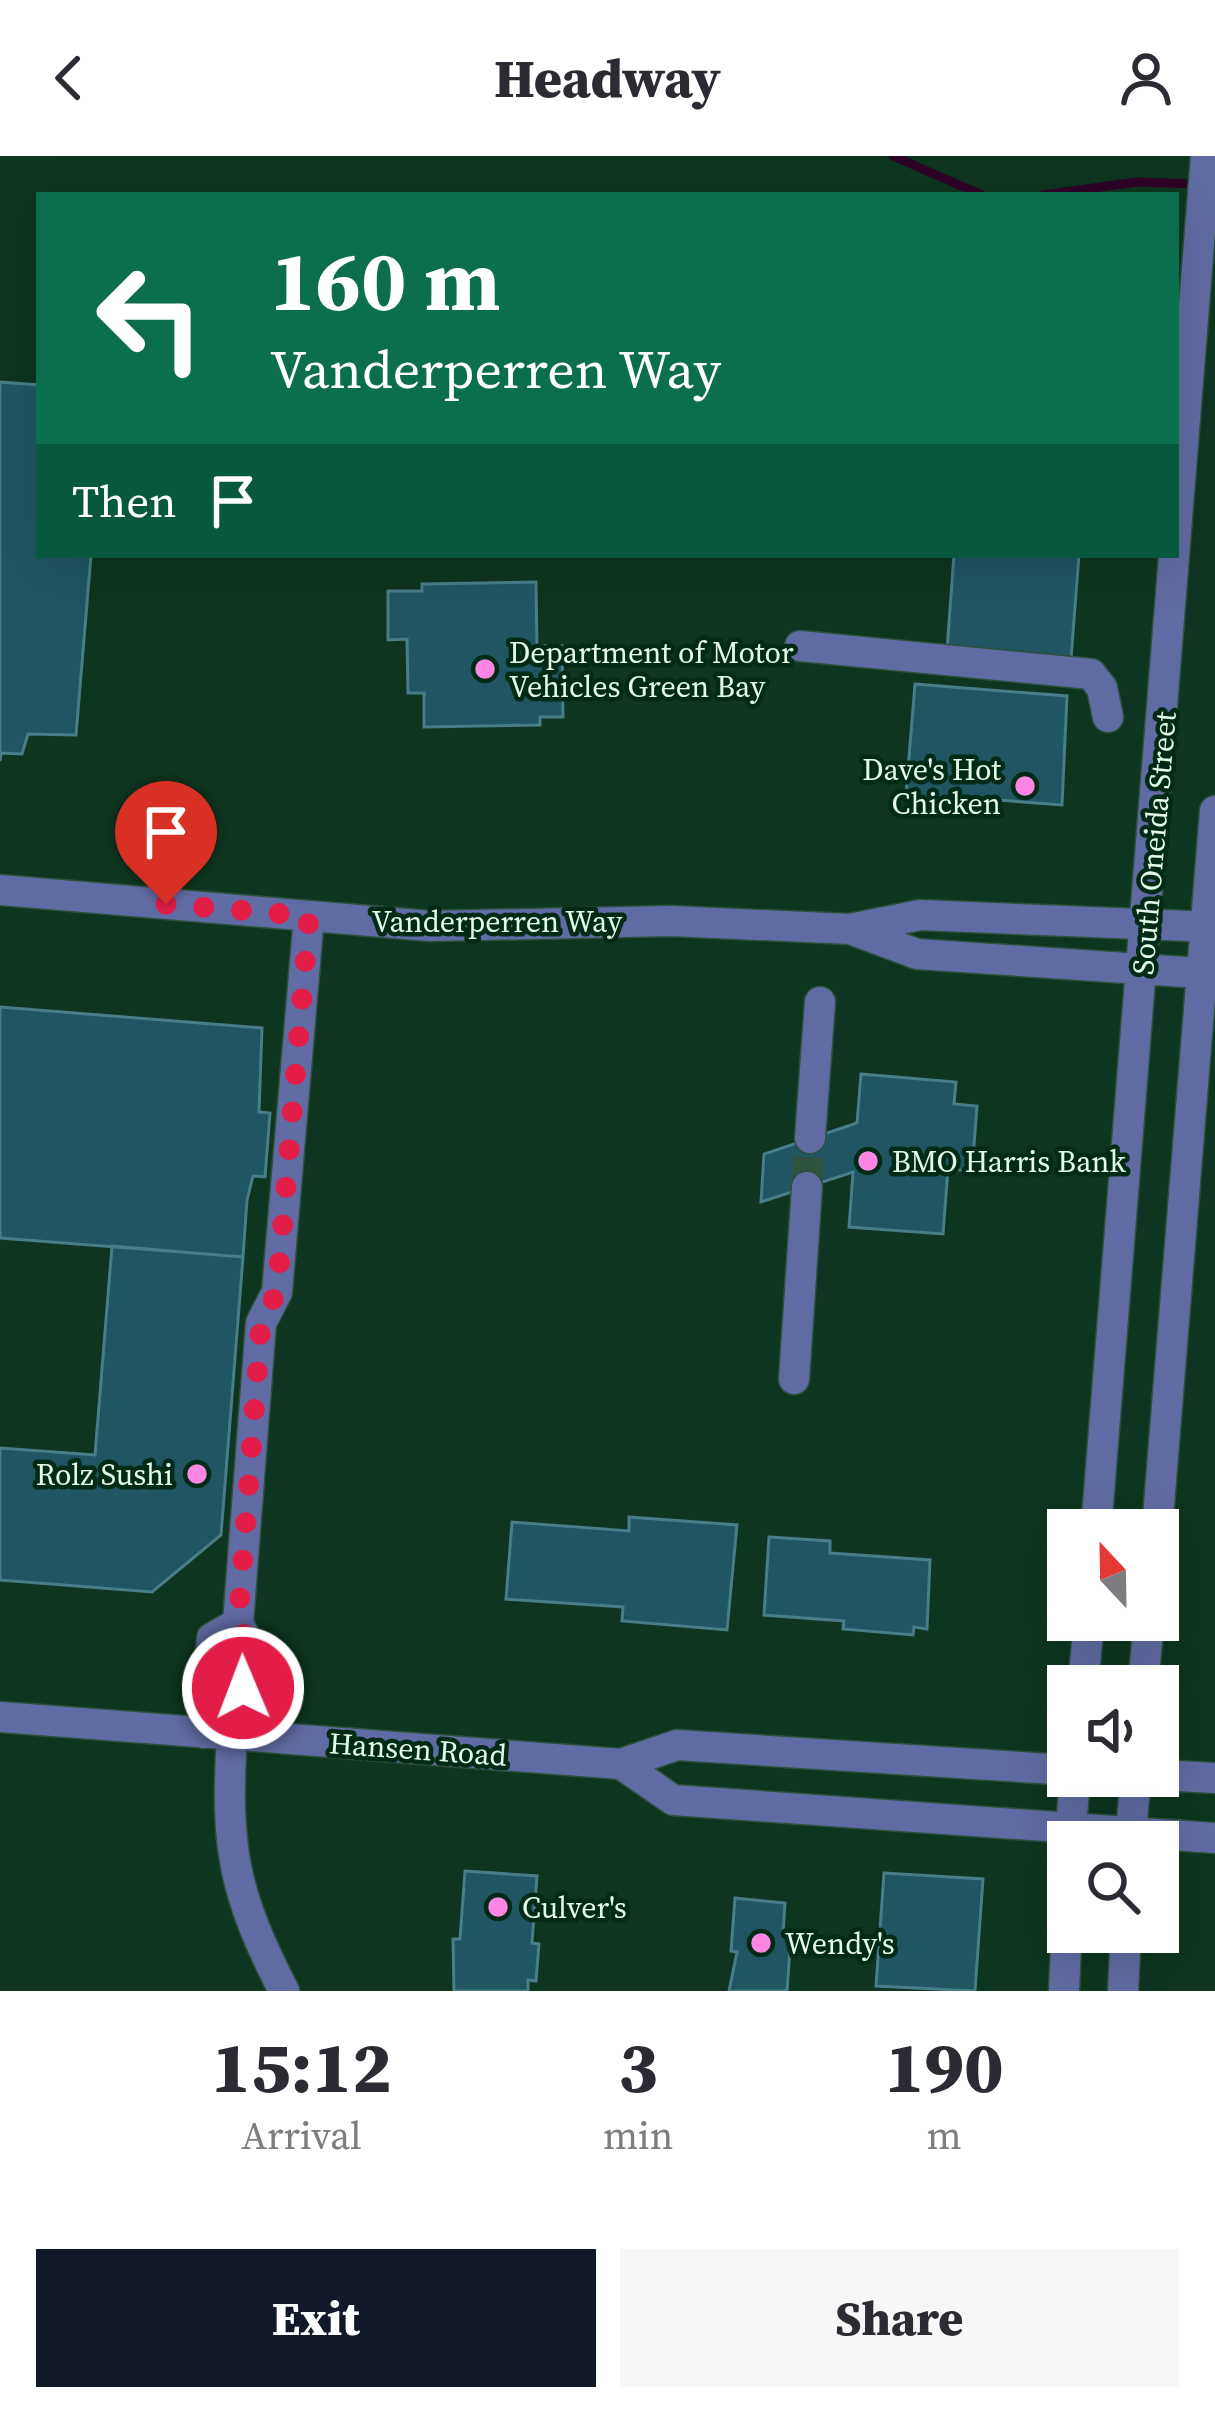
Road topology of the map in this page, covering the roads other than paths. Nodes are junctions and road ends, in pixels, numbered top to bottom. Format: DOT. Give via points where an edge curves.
graph roads {
  1 [pos="1206,156"];
  2 [pos="1179,515"];
  3 [pos="1176,558"];
  4 [pos="800,646"];
  5 [pos="1108,717"];
  6 [pos="1215,811"];
  7 [pos="0,890"];
  8 [pos="309,916"];
  9 [pos="1148,925"];
  10 [pos="1211,927"];
  11 [pos="850,929"];
  12 [pos="1144,970"];
  13 [pos="1209,974"];
  14 [pos="820,1002"];
  15 [pos="810,1138"];
  16 [pos="807,1187"];
  17 [pos="794,1379"];
  18 [pos="1098,1509"];
  19 [pos="1158,1509"];
  20 [pos="0,1717"];
  21 [pos="225,1735"];
  22 [pos="621,1764"];
  23 [pos="1047,1768"];
  24 [pos="1179,1776"];
  25 [pos="1215,1778"];
  26 [pos="1047,1834"];
  27 [pos="1179,1838"];
  28 [pos="1215,1838"];
  29 [pos="1066,1953"];
  30 [pos="1125,1953"];
  31 [pos="284,1991"];
  32 [pos="1064,1991"];
  33 [pos="1123,1991"];
  1 -- 2 [label="street, South Oneida Street"];
  3 -- 9 [label="street, South Oneida Street"];
  4 -- 5 [label="street" via="1091,674"];
  6 -- 10 [label="street, South Oneida Street"];
  7 -- 8 [label="street, Vanderperren Way"];
  8 -- 11 [label="street, Vanderperren Way" via="430,926 671,921"];
  8 -- 21 [label="street" via="277,1292 261,1323 238,1623 247,1641"];
  9 -- 10 [label="street, Vanderperren Way"];
  9 -- 11 [label="street, Vanderperren Way" via="920,915"];
  9 -- 12 [label="street, South Oneida Street"];
  10 -- 13 [label="street, South Oneida Street"];
  11 -- 12 [label="street, Vanderperren Way" via="917,955"];
  12 -- 13 [label="street, Vanderperren Way"];
  12 -- 18 [label="street, South Oneida Street"];
  13 -- 19 [label="street, South Oneida Street"];
  14 -- 15 [label="street"];
  16 -- 17 [label="street"];
  20 -- 21 [label="street, Hansen Road"];
  21 -- 22 [label="street, Hansen Road"];
  21 -- 31 [label="street" via="232,1867"];
  22 -- 23 [label="street, Hansen Road" via="677,1744"];
  22 -- 26 [label="street" via="673,1800"];
  24 -- 25 [label="street"];
  27 -- 28 [label="street"];
  29 -- 32 [label="street"];
  30 -- 33 [label="street"];
}
